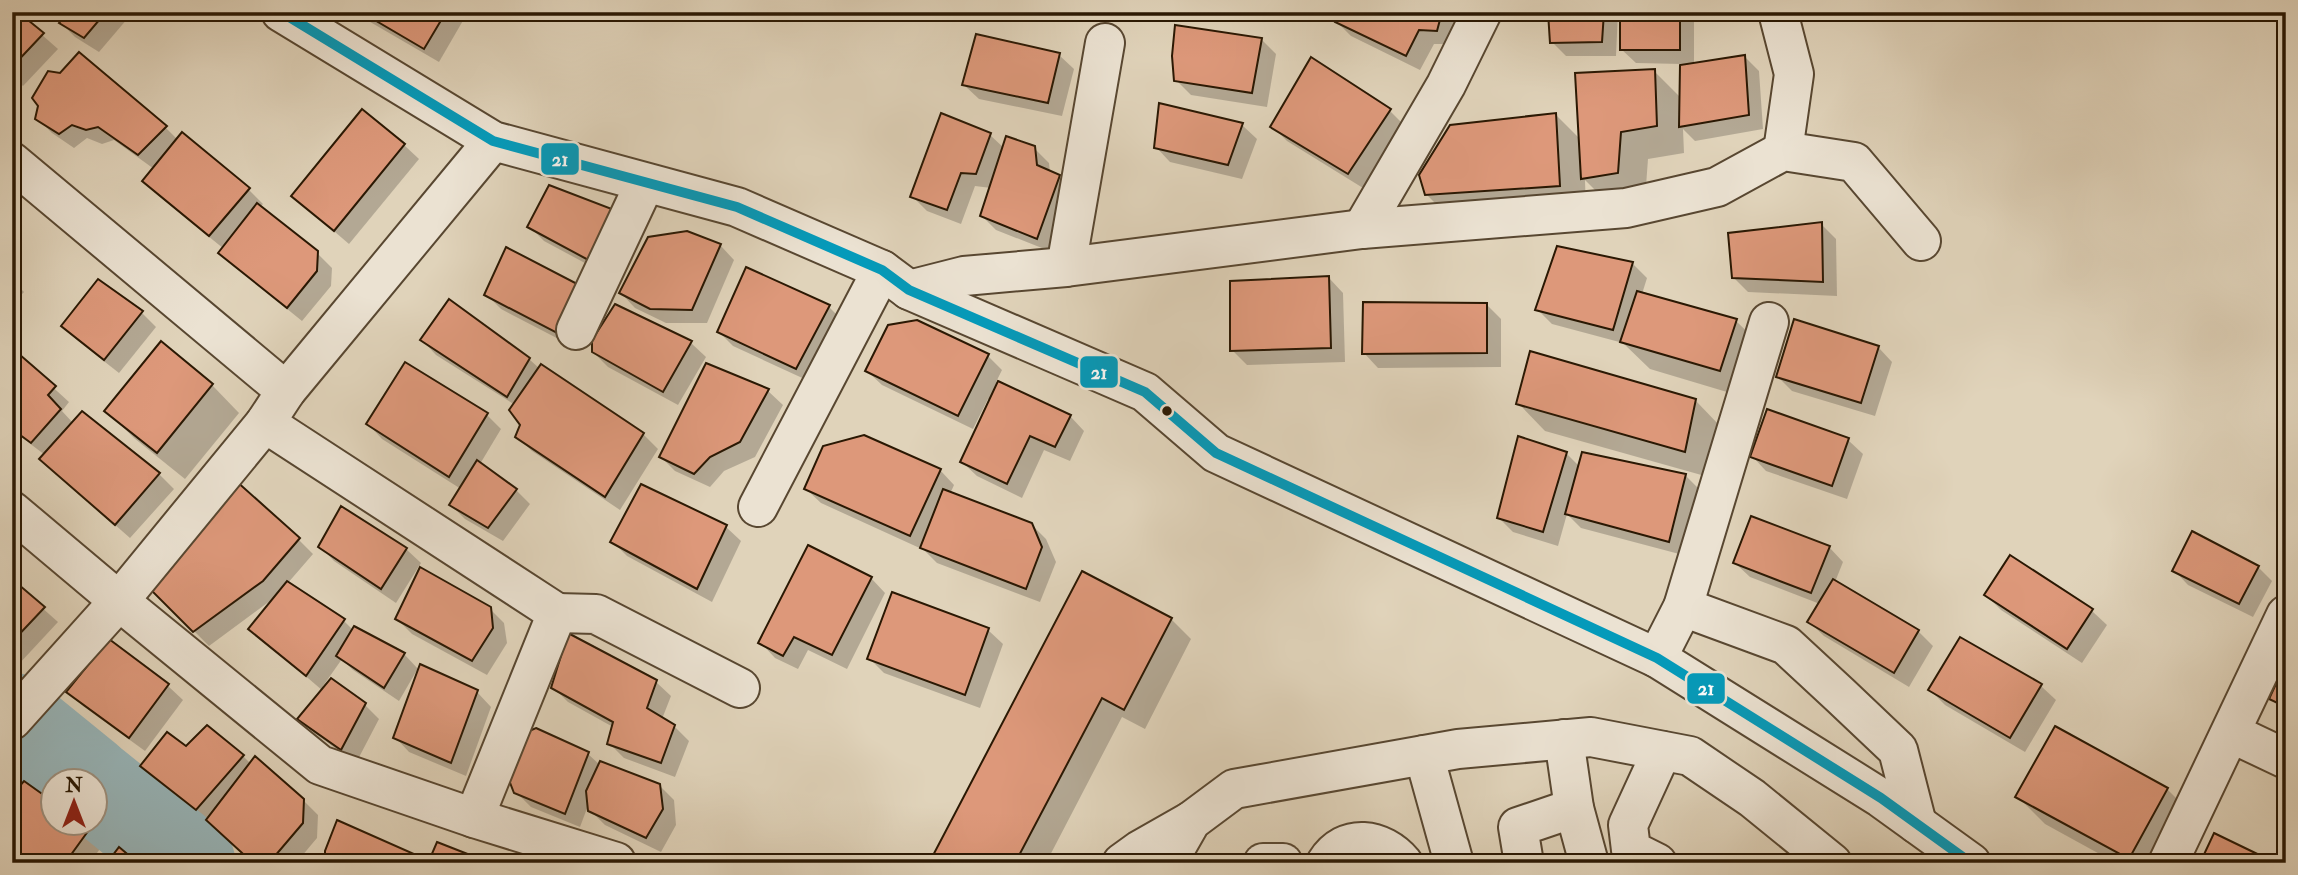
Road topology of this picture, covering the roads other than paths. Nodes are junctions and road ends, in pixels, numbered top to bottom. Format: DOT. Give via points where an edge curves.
graph roads {
  1 [pos="281,12"];
  2 [pos="1482,12"];
  3 [pos="1779,12"];
  4 [pos="1105,43"];
  5 [pos="492,141"];
  6 [pos="1783,151"];
  7 [pos="12,162"];
  8 [pos="645,183"];
  9 [pos="1362,229"];
  10 [pos="1921,241"];
  11 [pos="1066,267"];
  12 [pos="895,280"];
  13 [pos="1769,322"];
  14 [pos="576,330"];
  15 [pos="286,391"];
  16 [pos="265,423"];
  17 [pos="758,507"];
  18 [pos="12,511"];
  19 [pos="119,601"];
  20 [pos="1683,607"];
  21 [pos="557,613"];
  22 [pos="2286,615"];
  23 [pos="1657,658"];
  24 [pos="740,688"];
  25 [pos="22,710"];
  26 [pos="2231,733"];
  27 [pos="1564,739"];
  28 [pos="1662,751"];
  29 [pos="1424,755"];
  30 [pos="2286,759"];
  31 [pos="1574,808"];
  32 [pos="474,818"];
  33 [pos="1191,821"];
  34 [pos="1917,824"];
  35 [pos="1793,850"];
  36 [pos="616,862"];
  37 [pos="1122,863"];
  38 [pos="1167,863"];
  39 [pos="1263,863"];
  40 [pos="1283,863"];
  41 [pos="1326,863"];
  42 [pos="1403,863"];
  43 [pos="1454,863"];
  44 [pos="1524,863"];
  45 [pos="1589,863"];
  46 [pos="1657,863"];
  47 [pos="1832,863"];
  48 [pos="1971,863"];
  49 [pos="2168,863"];
  1 -- 5 [label="street"];
  2 -- 9 [label="street" via="1446,85"];
  3 -- 6 [label="street" via="1794,74"];
  4 -- 11 [label="street"];
  5 -- 8 [label="street"];
  5 -- 15 [label="street"];
  6 -- 9 [label="street" via="1717,187 1626,208"];
  6 -- 10 [label="street" via="1854,162"];
  7 -- 15 [label="street"];
  8 -- 12 [label="street" via="737,207"];
  8 -- 14 [label="street"];
  9 -- 11 [label="street"];
  11 -- 12 [label="street"];
  12 -- 17 [label="street"];
  12 -- 23 [label="street" via="1145,392 1216,453"];
  13 -- 20 [label="street"];
  15 -- 16 [label="street"];
  16 -- 19 [label="street"];
  16 -- 21 [label="street"];
  18 -- 19 [label="street"];
  19 -- 25 [label="street"];
  19 -- 32 [label="street" via="320,765"];
  20 -- 23 [label="street"];
  20 -- 34 [label="street" via="1786,645 1840,695 1898,750"];
  21 -- 24 [label="street" via="596,614"];
  21 -- 32 [label="street"];
  22 -- 26 [label="street"];
  23 -- 34 [label="street"];
  26 -- 30 [label="street"];
  26 -- 49 [label="street"];
  27 -- 28 [label="street" via="1591,737"];
  27 -- 29 [label="street"];
  27 -- 31 [label="street"];
  28 -- 35 [label="street" via="1690,756 1752,798"];
  28 -- 46 [label="street" via="1628,825 1631,850"];
  29 -- 33 [label="street" via="1234,789"];
  29 -- 43 [label="street"];
  31 -- 44 [label="street" via="1518,827"];
  31 -- 45 [label="street"];
  32 -- 36 [label="street"];
  33 -- 37 [label="street"];
  33 -- 38 [label="street"];
  34 -- 48 [label="street"];
  35 -- 47 [label="street"];
  39 -- 40 [label="street"];
  41 -- 42 [label="street" via="1340,848 1368,841 1394,852"];
}
